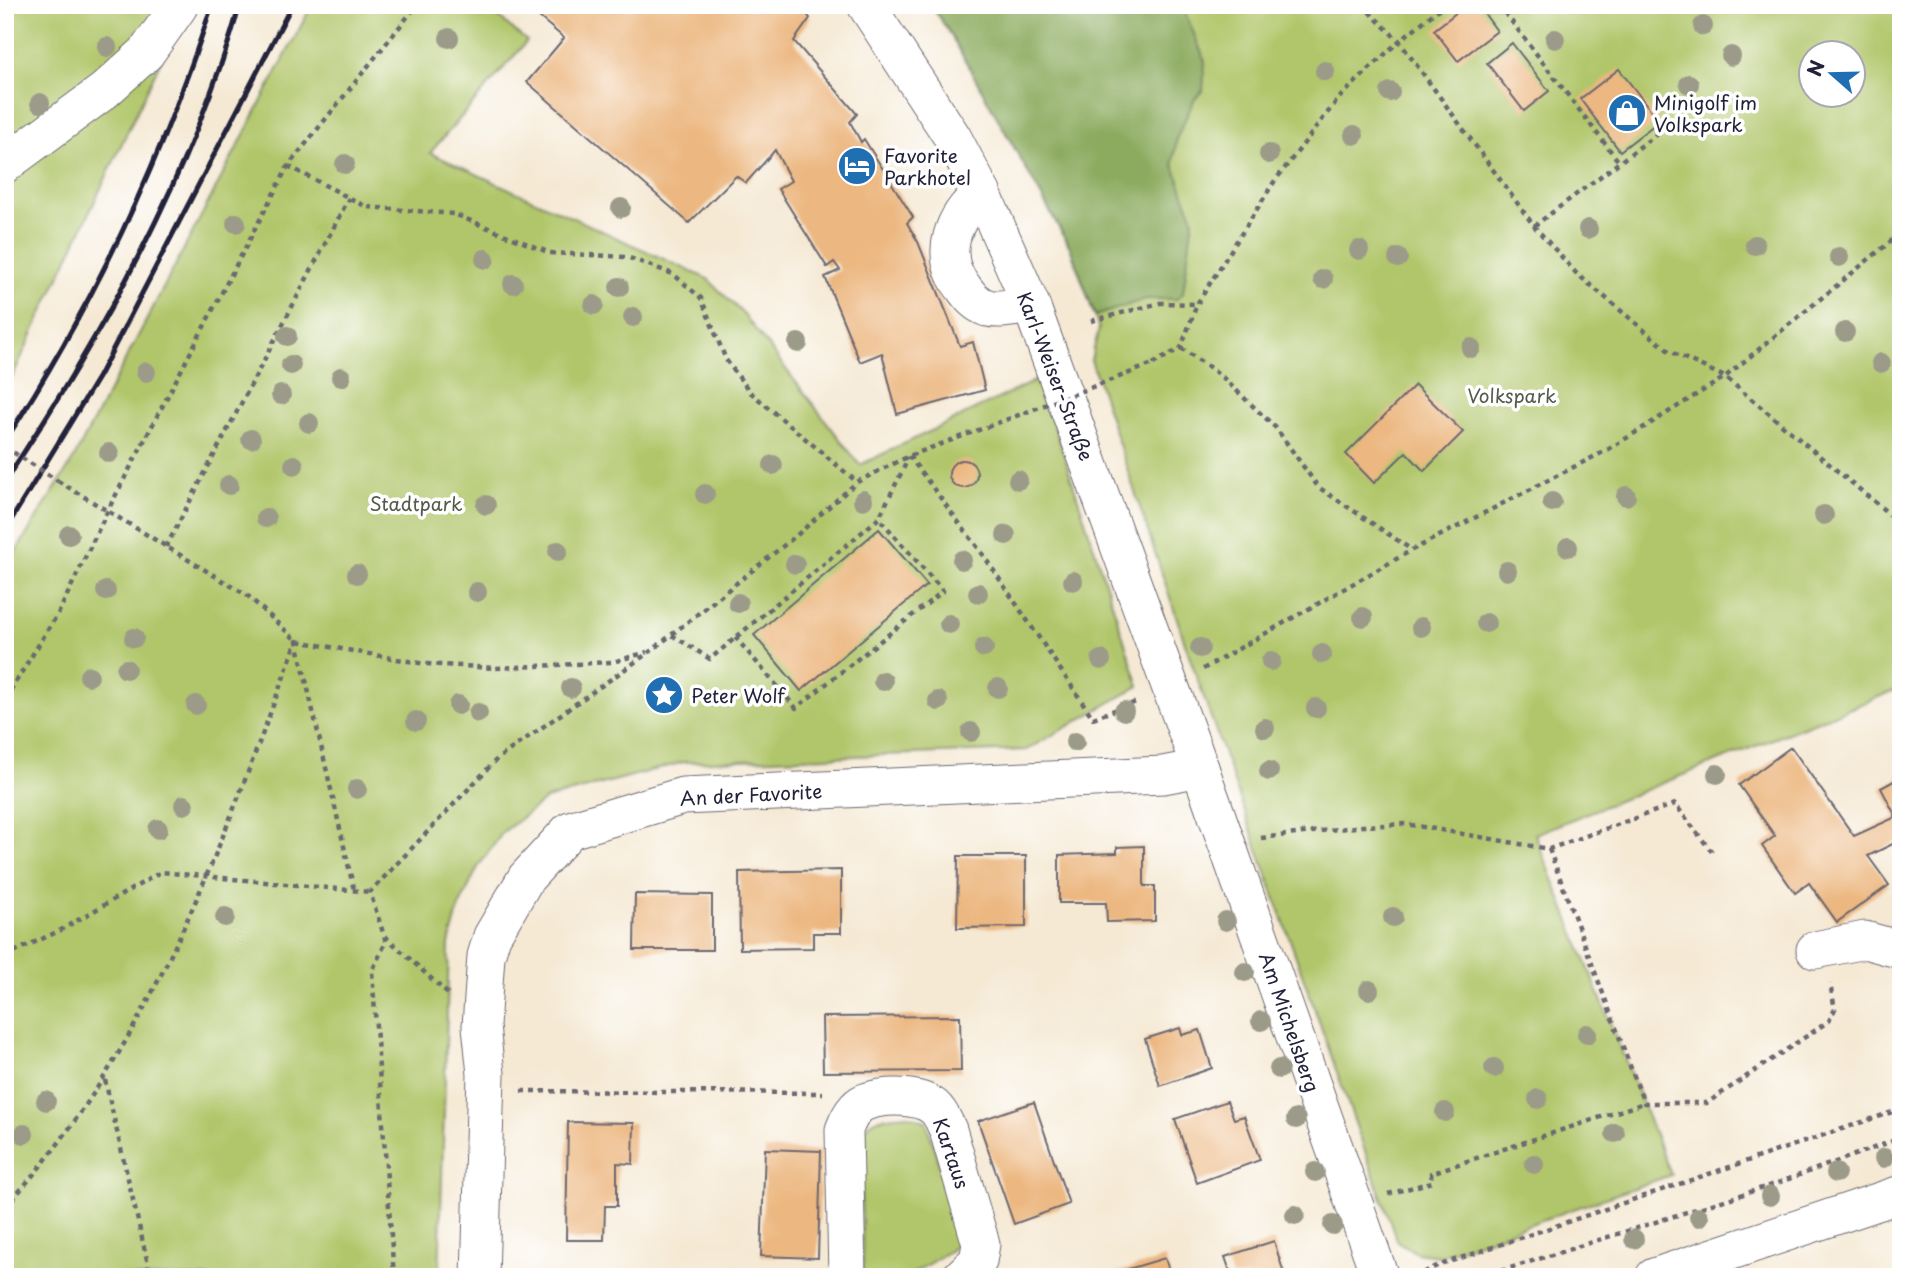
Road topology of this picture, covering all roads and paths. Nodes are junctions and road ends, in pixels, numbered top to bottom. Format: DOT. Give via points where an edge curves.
graph roads {
  1 [pos="417,5"];
  2 [pos="866,5"];
  3 [pos="1362,5"];
  4 [pos="1444,5"];
  5 [pos="1499,5"];
  6 [pos="178,6"];
  7 [pos="1399,41"];
  8 [pos="1661,131"];
  9 [pos="1619,162"];
  10 [pos="5,164"];
  11 [pos="288,166"];
  12 [pos="982,193"];
  13 [pos="349,198"];
  14 [pos="1534,226"];
  15 [pos="1901,233"];
  16 [pos="1197,304"];
  17 [pos="1031,305"];
  18 [pos="1091,321"];
  19 [pos="1181,348"];
  20 [pos="1725,377"];
  21 [pos="5,447"];
  22 [pos="909,456"];
  23 [pos="857,482"];
  24 [pos="107,512"];
  25 [pos="879,518"];
  26 [pos="1901,524"];
  27 [pos="166,547"];
  28 [pos="1412,550"];
  29 [pos="671,635"];
  30 [pos="735,637"];
  31 [pos="297,641"];
  32 [pos="651,651"];
  33 [pos="1191,676"];
  34 [pos="1147,698"];
  35 [pos="5,699"];
  36 [pos="1200,768"];
  37 [pos="1250,840"];
  38 [pos="1549,849"];
  39 [pos="1712,852"];
  40 [pos="209,875"];
  41 [pos="354,890"];
  42 [pos="370,892"];
  43 [pos="385,935"];
  44 [pos="1815,950"];
  45 [pos="1901,950"];
  46 [pos="5,956"];
  47 [pos="481,1026"];
  48 [pos="486,1074"];
  49 [pos="105,1080"];
  50 [pos="1644,1103"];
  51 [pos="858,1107"];
  52 [pos="1901,1109"];
  53 [pos="1901,1138"];
  54 [pos="1901,1194"];
  55 [pos="1377,1197"];
  56 [pos="5,1207"];
  57 [pos="1729,1265"];
  58 [pos="151,1277"];
  59 [pos="394,1277"];
  60 [pos="480,1277"];
  61 [pos="847,1277"];
  62 [pos="961,1277"];
  63 [pos="1380,1277"];
  64 [pos="1415,1277"];
  65 [pos="1482,1277"];
  66 [pos="1654,1277"];
  1 -- 11 [label="path"];
  2 -- 12 [label="street, Karl-Weiser-Straße" via="920,83"];
  3 -- 7 [label="path"];
  4 -- 7 [label="path"];
  5 -- 9 [label="path"];
  6 -- 10 [label="street" via="146,53 104,91"];
  7 -- 14 [label="path"];
  7 -- 16 [label="path" via="1339,98 1290,161"];
  8 -- 9 [label="path"];
  9 -- 14 [label="path"];
  11 -- 13 [label="path"];
  11 -- 24 [label="path"];
  12 -- 17 [label="street, Karl-Weiser-Straße"];
  12 -- 17 [label="street" via="965,206 952,233 950,260 956,279 980,305 1002,309"];
  13 -- 23 [label="path" via="367,207 454,214 550,253 627,257 673,274 701,298 726,360 750,392"];
  13 -- 27 [label="path"];
  14 -- 20 [label="path" via="1576,273 1632,323 1669,351"];
  15 -- 20 [label="path"];
  16 -- 18 [label="path" via="1160,303"];
  16 -- 19 [label="path"];
  17 -- 36 [label="street, Karl-Weiser-Straße"];
  19 -- 22 [label="path, bridge" via="1153,364"];
  19 -- 28 [label="path" via="1219,374 1276,428 1318,487"];
  20 -- 26 [label="path"];
  20 -- 28 [label="path" via="1609,449"];
  21 -- 24 [label="path, bridge"];
  22 -- 23 [label="path"];
  22 -- 25 [label="path"];
  22 -- 34 [label="path" via="984,556 1093,718"];
  23 -- 29 [label="path"];
  24 -- 27 [label="path"];
  24 -- 35 [label="path" via="59,612"];
  25 -- 30 [label="path"];
  25 -- 30 [label="path" via="943,591 796,708"];
  27 -- 31 [label="path" via="247,596"];
  28 -- 33 [label="path"];
  29 -- 30 [label="path" via="710,659"];
  29 -- 32 [label="path"];
  31 -- 32 [label="path" via="425,664 496,668 612,662"];
  31 -- 40 [label="path"];
  31 -- 41 [label="path"];
  32 -- 42 [label="path" via="497,759"];
  36 -- 47 [label="street, An der Favorite" via="1163,775 683,796 597,819 570,830 546,853 492,936 486,956"];
  36 -- 63 [label="street, Am Michelsberg"];
  37 -- 38 [label="path" via="1406,824"];
  38 -- 39 [label="path" via="1675,804"];
  38 -- 50 [label="path"];
  40 -- 41 [label="path"];
  40 -- 46 [label="path" via="161,872 60,931"];
  40 -- 49 [label="path"];
  41 -- 42 [label="path"];
  42 -- 43 [label="path"];
  43 -- 47 [label="path"];
  43 -- 59 [label="path" via="372,971"];
  44 -- 45 [label="street" via="1865,940"];
  44 -- 50 [label="path" via="1834,993 1835,1009 1829,1021 1707,1103"];
  47 -- 48 [label="street, An der Favorite"];
  48 -- 51 [label="path" via="525,1093 826,1093"];
  48 -- 60 [label="street, An der Favorite"];
  49 -- 56 [label="path" via="40,1169"];
  49 -- 58 [label="path"];
  50 -- 55 [label="path" via="1431,1173 1432,1182"];
  51 -- 61 [label="street" via="844,1130"];
  51 -- 62 [label="street, Kartaus" via="867,1101 906,1098 931,1105 941,1114 981,1244 978,1261"];
  52 -- 64 [label="path" via="1450,1261"];
  53 -- 65 [label="path" via="1776,1184"];
  54 -- 57 [label="street"];
  57 -- 66 [label="street"];
}
